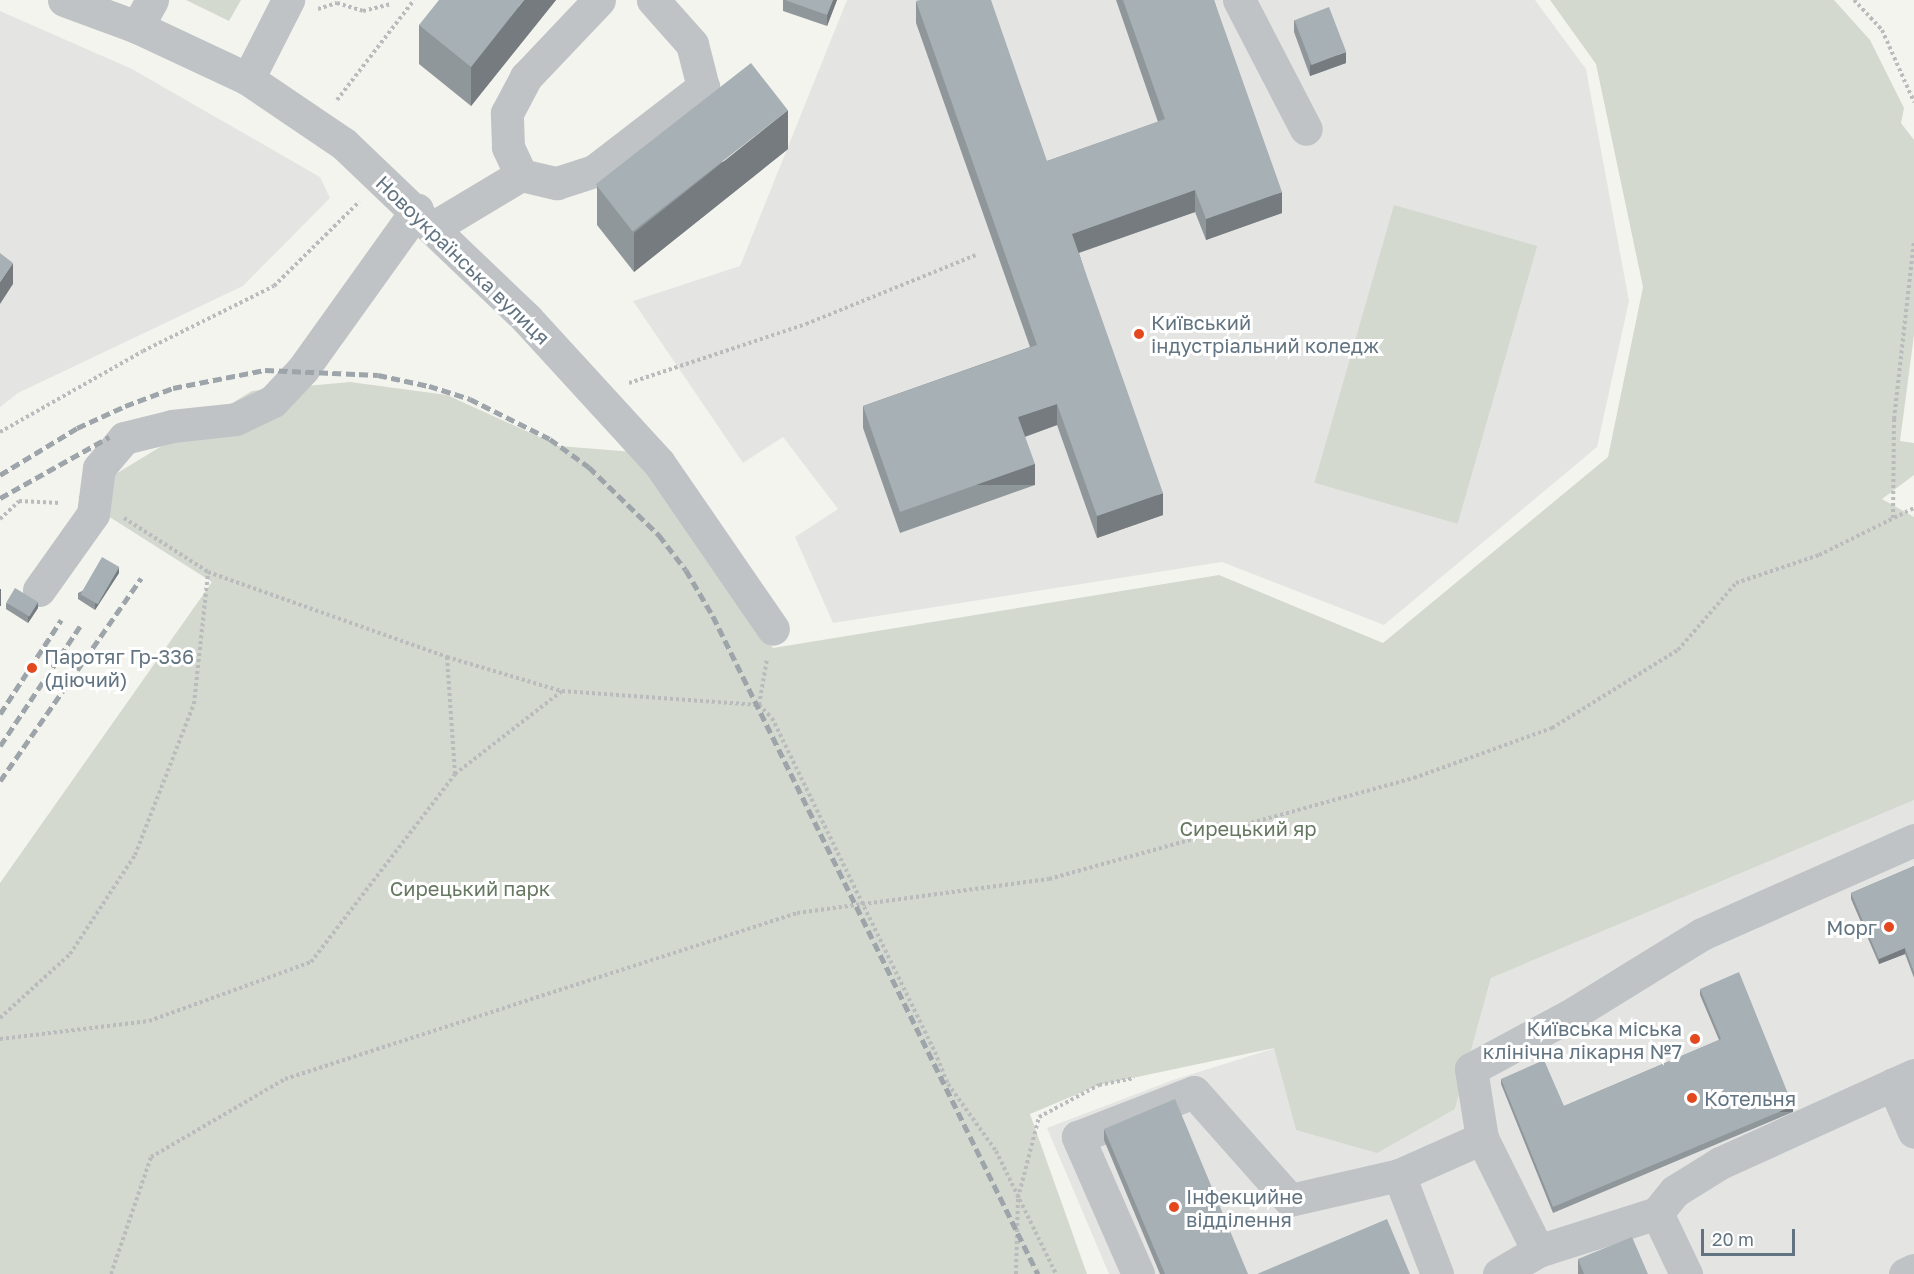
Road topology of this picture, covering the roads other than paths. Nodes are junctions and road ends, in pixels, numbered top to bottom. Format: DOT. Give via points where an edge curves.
graph roads {
  1 [pos="63,0"];
  2 [pos="599,0"];
  3 [pos="653,0"];
  4 [pos="1239,0"];
  5 [pos="282,10"];
  6 [pos="144,14"];
  7 [pos="248,79"];
  8 [pos="1306,129"];
  9 [pos="521,175"];
  10 [pos="425,218"];
  11 [pos="39,590"];
  12 [pos="773,629"];
  13 [pos="1914,840"];
  14 [pos="1903,1079"];
  15 [pos="1914,1132"];
  16 [pos="1482,1138"];
  17 [pos="1399,1175"];
  18 [pos="1657,1213"];
  19 [pos="1538,1251"];
  20 [pos="1914,1270"];
  21 [pos="1138,1274"];
  22 [pos="1437,1274"];
  23 [pos="1499,1274"];
  24 [pos="1686,1274"];
  25 [pos="1905,1274"];
  1 -- 6 [label="street, Новоукраїнська вулиця"];
  2 -- 9 [label="street" via="526,76 507,113 508,147"];
  3 -- 9 [label="street" via="692,44 703,87 594,171 557,183"];
  4 -- 8 [label="street"];
  5 -- 7 [label="street"];
  6 -- 7 [label="street, Новоукраїнська вулиця"];
  7 -- 10 [label="street, Новоукраїнська вулиця" via="344,144"];
  9 -- 10 [label="street"];
  10 -- 11 [label="street" via="273,401 236,419 172,426 124,438 99,468 93,514"];
  10 -- 12 [label="street, Новоукраїнська вулиця" via="528,319 658,463"];
  13 -- 16 [label="street" via="1702,934 1574,1013 1471,1069"];
  14 -- 15 [label="street"];
  14 -- 18 [label="street" via="1720,1163 1675,1191"];
  16 -- 17 [label="street"];
  16 -- 19 [label="street"];
  17 -- 21 [label="street" via="1290,1200 1194,1092 1078,1137"];
  17 -- 22 [label="street"];
  18 -- 19 [label="street"];
  18 -- 24 [label="street"];
  19 -- 23 [label="street"];
  20 -- 25 [label="street"];
}
